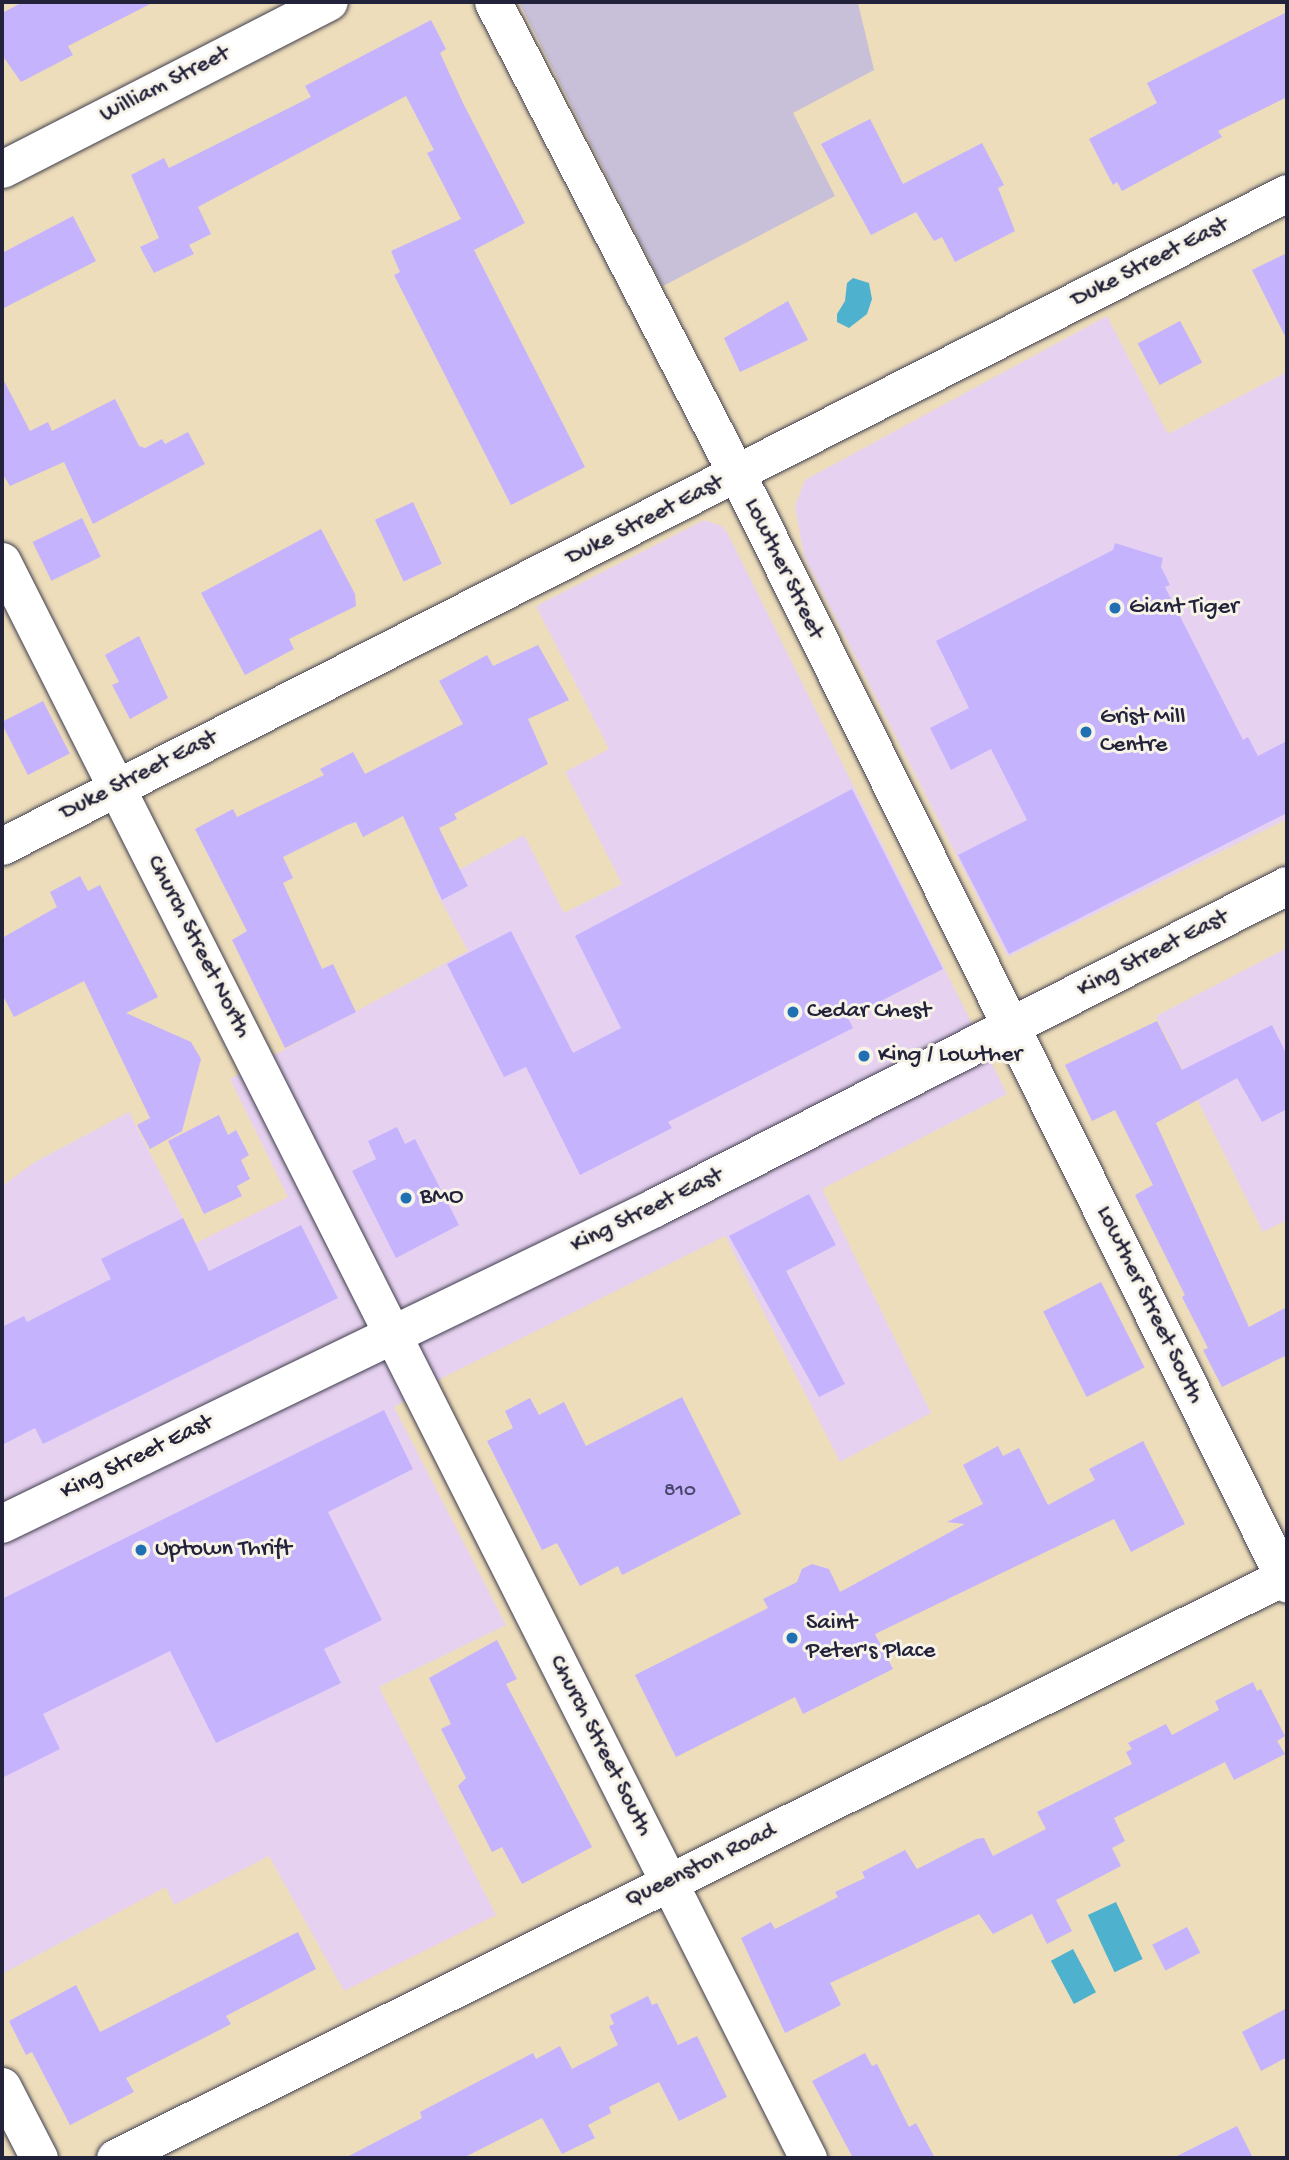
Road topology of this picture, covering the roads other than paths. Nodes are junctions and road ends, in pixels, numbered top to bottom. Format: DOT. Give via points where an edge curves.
graph roads {
  1 [pos="329,2"];
  2 [pos="493,2"];
  3 [pos="2,169"];
  4 [pos="1287,193"];
  5 [pos="736,474"];
  6 [pos="2,561"];
  7 [pos="116,788"];
  8 [pos="2,846"];
  9 [pos="1287,886"];
  10 [pos="1013,1026"];
  11 [pos="394,1334"];
  12 [pos="2,1524"];
  13 [pos="1286,1578"];
  14 [pos="669,1882"];
  15 [pos="2,2086"];
  16 [pos="39,2158"];
  17 [pos="115,2158"];
  18 [pos="808,2158"];
  1 -- 3 [label="street, William Street"];
  2 -- 5 [label="street, Lowther Street"];
  4 -- 5 [label="street, Duke Street East"];
  5 -- 7 [label="street, Duke Street East"];
  5 -- 10 [label="street, Lowther Street"];
  6 -- 7 [label="street, Church Street North"];
  7 -- 8 [label="street, Duke Street East"];
  7 -- 11 [label="street, Church Street North"];
  9 -- 10 [label="main road, King Street East"];
  10 -- 11 [label="main road, King Street East"];
  10 -- 13 [label="street, Lowther Street South"];
  11 -- 12 [label="main road, King Street East"];
  11 -- 14 [label="street, Church Street South"];
  13 -- 14 [label="street, Queenston Road"];
  14 -- 17 [label="street, Queenston Road"];
  14 -- 18 [label="street, Church Street South"];
  15 -- 16 [label="street"];
}
